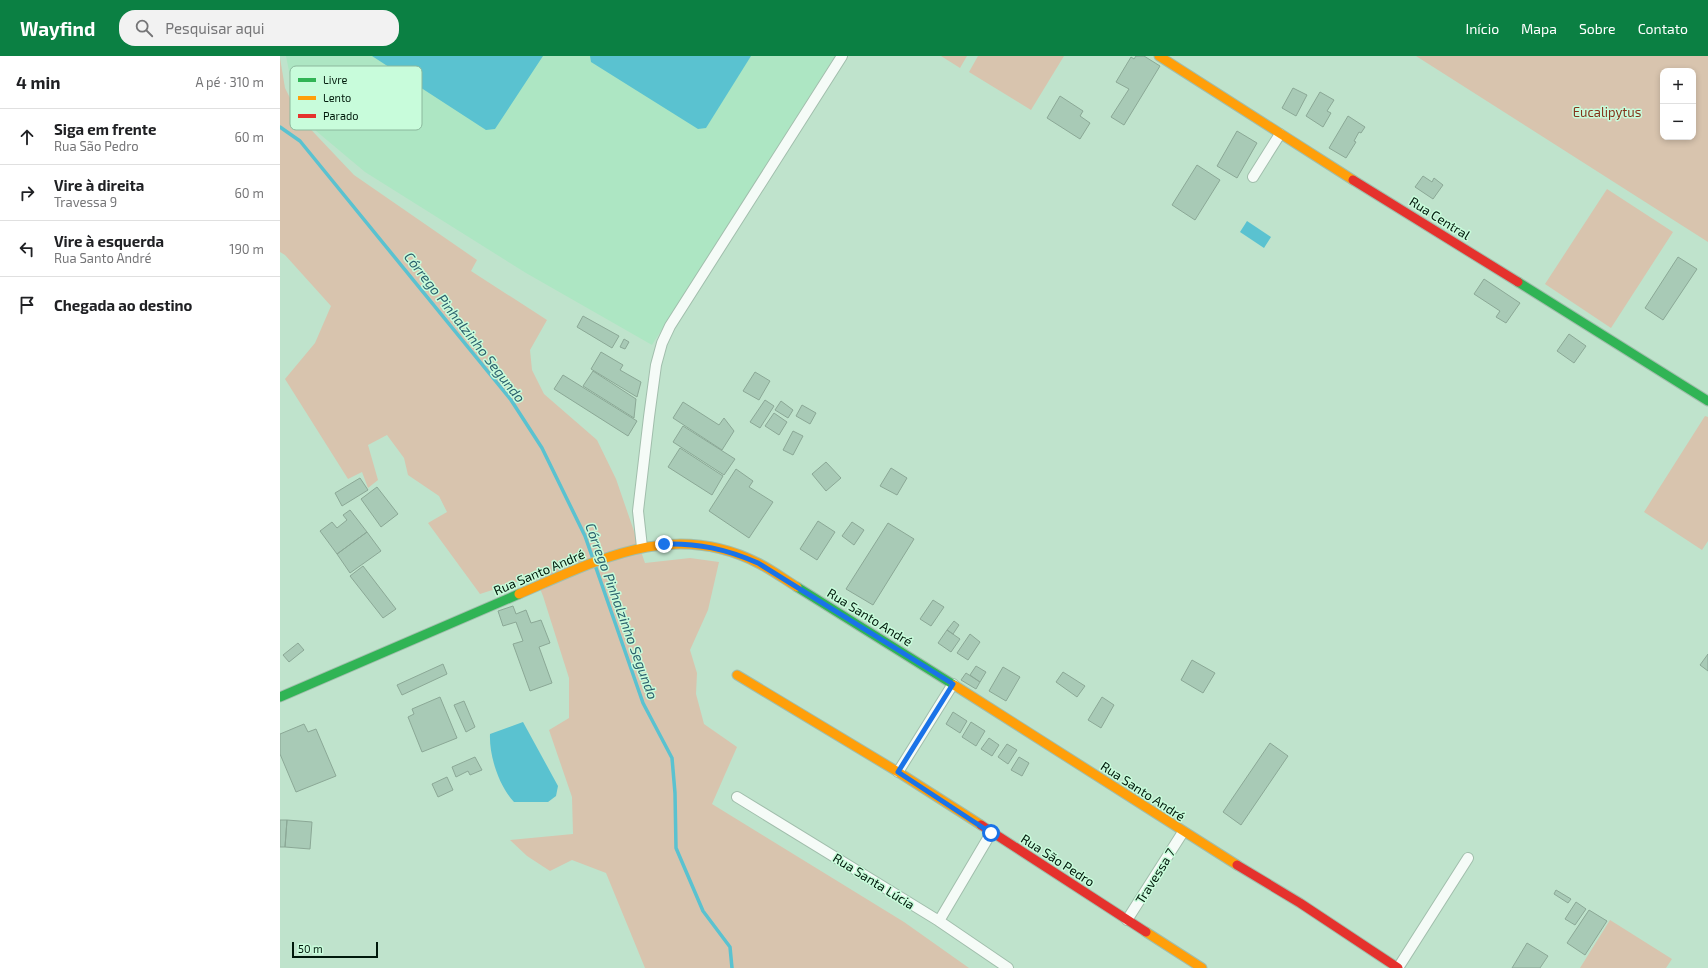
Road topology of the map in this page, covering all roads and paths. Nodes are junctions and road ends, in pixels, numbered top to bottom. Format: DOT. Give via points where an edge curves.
graph roads {
  1 [pos="842,56"];
  2 [pos="1159,56"];
  3 [pos="1280,134"];
  4 [pos="1253,177"];
  5 [pos="1708,401"];
  6 [pos="642,547"];
  7 [pos="737,675"];
  8 [pos="953,684"];
  9 [pos="280,697"];
  10 [pos="898,772"];
  11 [pos="737,797"];
  12 [pos="1183,832"];
  13 [pos="991,833"];
  14 [pos="1468,858"];
  15 [pos="1127,920"];
  16 [pos="938,921"];
  17 [pos="1008,968"];
  18 [pos="1202,968"];
  19 [pos="1398,968"];
  1 -- 6 [label="street" via="670,326 662,343 656,365 640,483 638,511"];
  2 -- 3 [label="street, Rua Central"];
  3 -- 4 [label="street"];
  3 -- 5 [label="street, Rua Central"];
  6 -- 8 [label="street, Rua Santo André" via="676,544 710,547 732,552 758,563"];
  6 -- 9 [label="street, Rua Santo André" via="578,569"];
  7 -- 10 [label="street, Rua São Pedro"];
  8 -- 10 [label="street"];
  8 -- 12 [label="street, Rua Santo André"];
  10 -- 13 [label="street, Rua São Pedro"];
  11 -- 16 [label="street, Rua Santa Lúcia"];
  12 -- 15 [label="street, Travessa 7"];
  12 -- 19 [label="street, Rua Santo André" via="1300,903"];
  13 -- 15 [label="street, Rua São Pedro"];
  13 -- 16 [label="street"];
  14 -- 19 [label="street"];
  15 -- 18 [label="street, Rua São Pedro"];
  16 -- 17 [label="street, Rua Santa Lúcia"];
}
